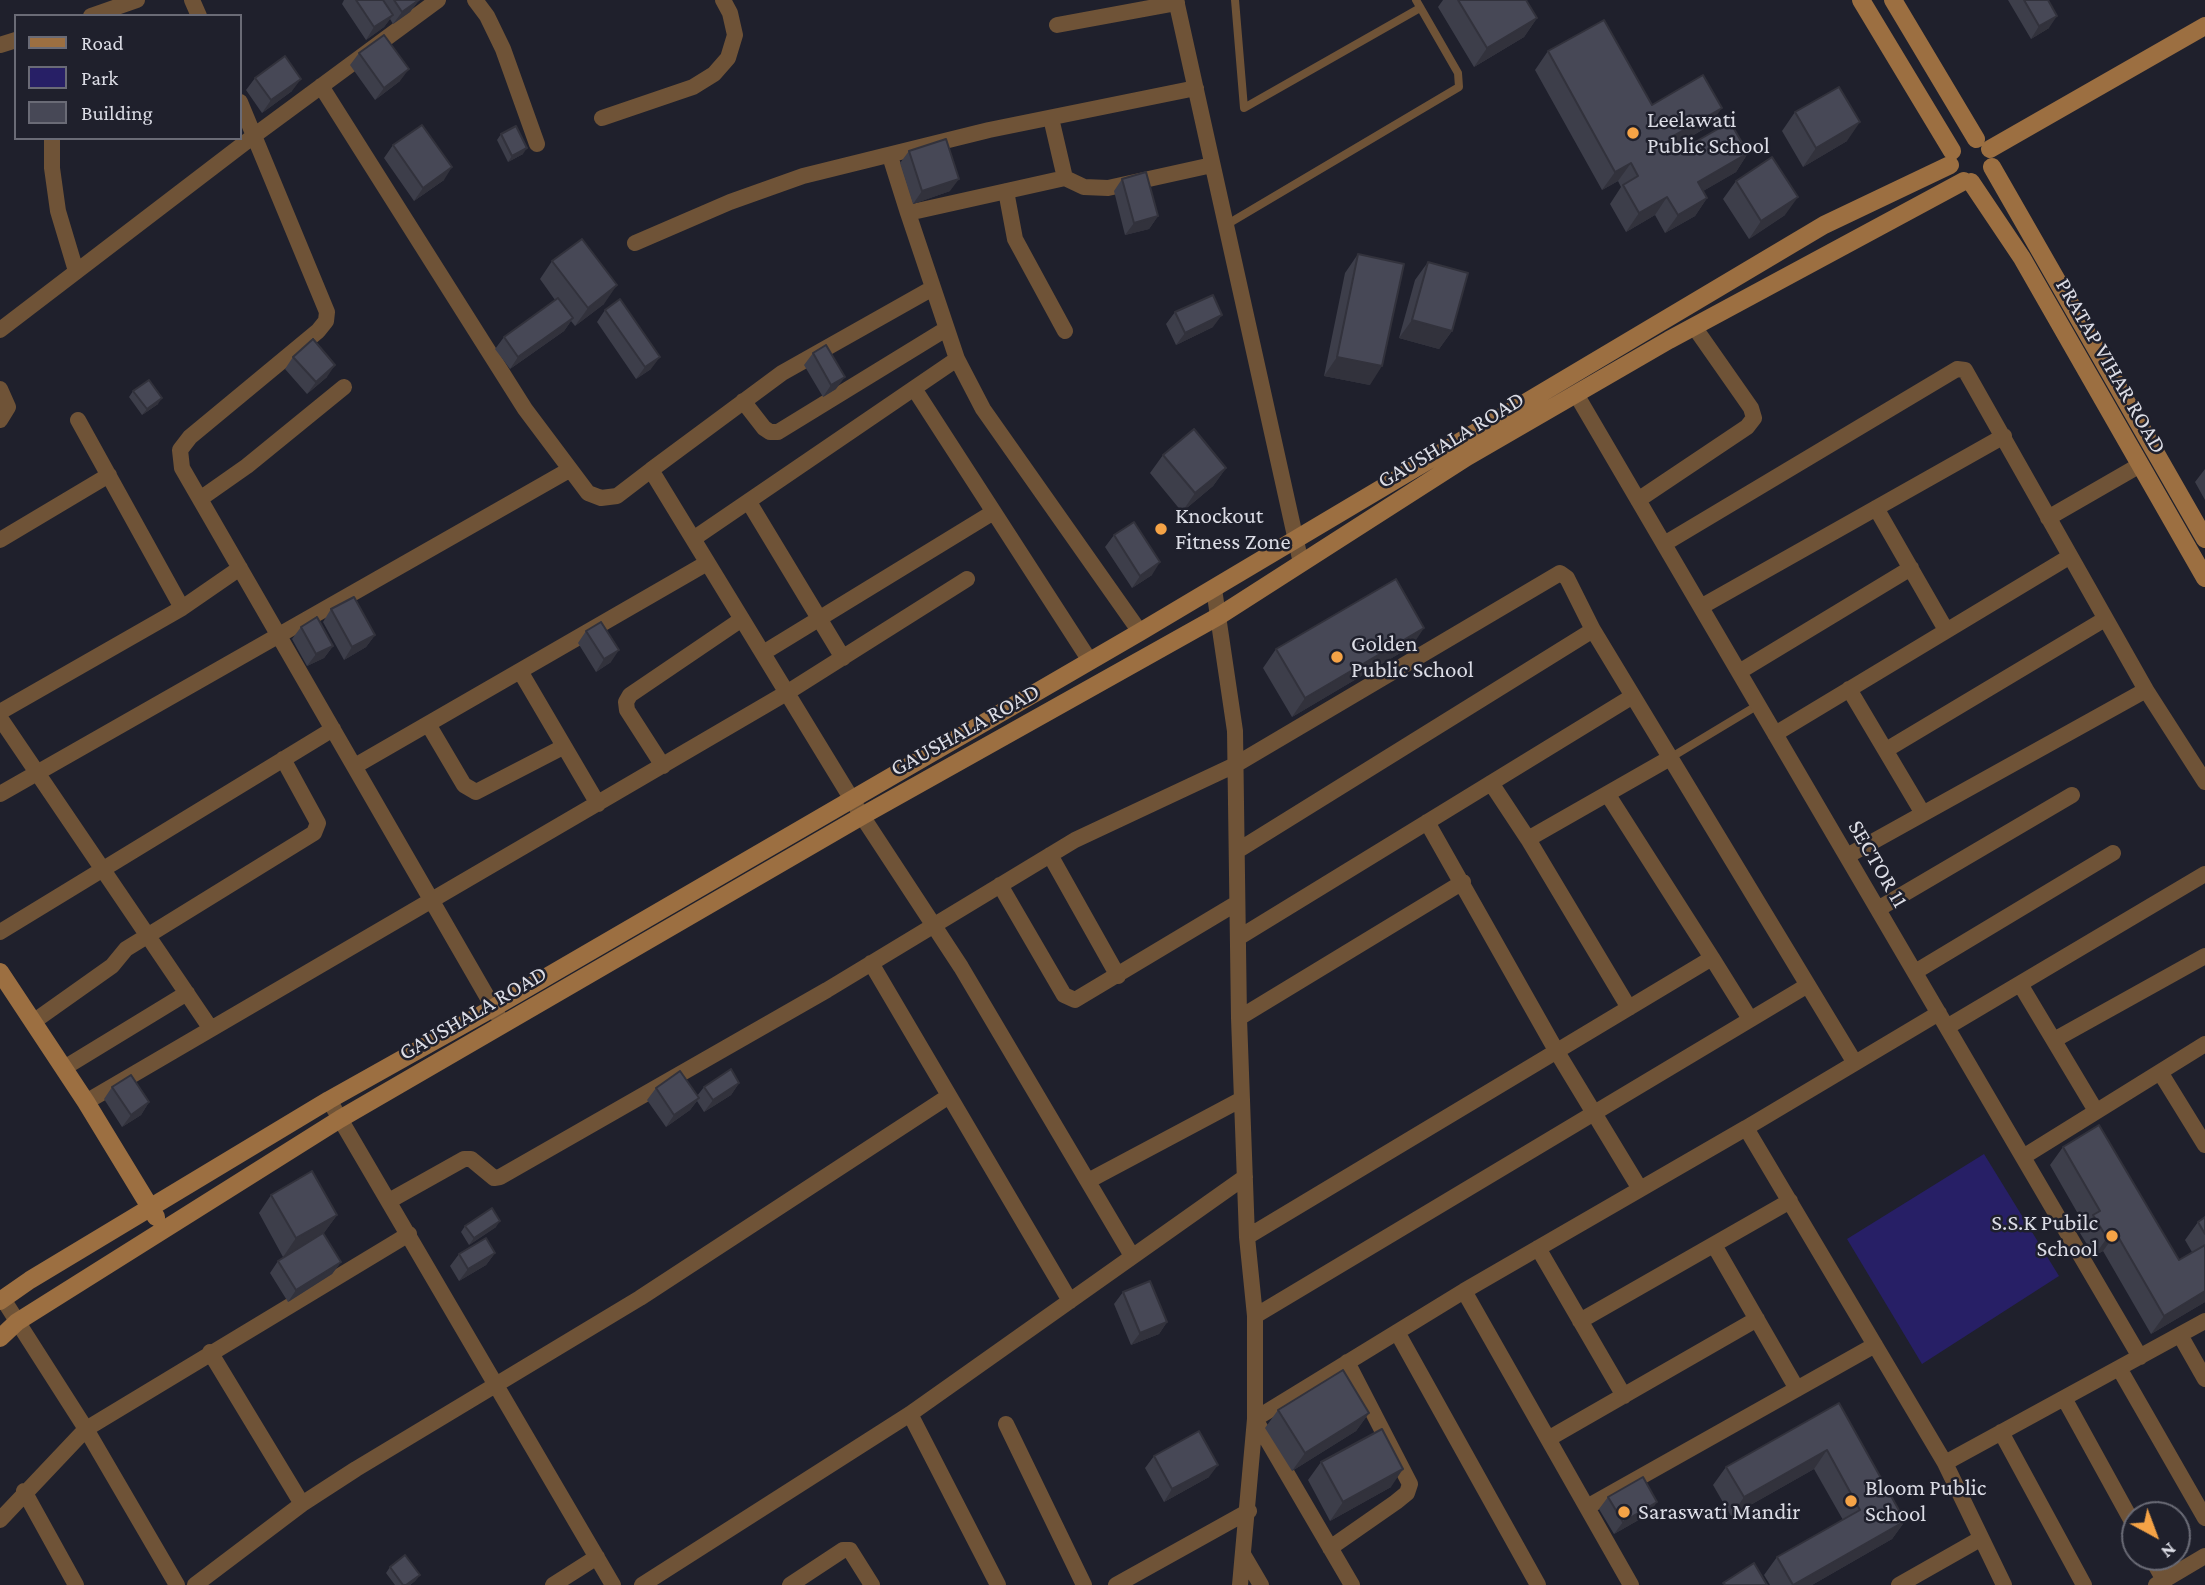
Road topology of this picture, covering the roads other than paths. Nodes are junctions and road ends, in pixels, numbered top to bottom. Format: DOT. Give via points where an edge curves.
graph roads {
  1 [pos="137,0"];
  2 [pos="438,0"];
  3 [pos="475,0"];
  4 [pos="723,0"];
  5 [pos="1235,0"];
  6 [pos="1861,0"];
  7 [pos="1893,0"];
  8 [pos="1176,1"];
  9 [pos="1418,4"];
  10 [pos="98,14"];
  11 [pos="1057,24"];
  12 [pos="2205,26"];
  13 [pos="321,86"];
  14 [pos="1195,88"];
  15 [pos="242,107"];
  16 [pos="602,118"];
  17 [pos="1051,118"];
  18 [pos="255,135"];
  19 [pos="52,140"];
  20 [pos="537,144"];
  21 [pos="1983,144"];
  22 [pos="890,156"];
  23 [pos="1951,158"];
  24 [pos="1212,165"];
  25 [pos="1992,167"];
  26 [pos="1065,178"];
  27 [pos="1967,181"];
  28 [pos="1006,191"];
  29 [pos="908,213"];
  30 [pos="1226,225"];
  31 [pos="635,243"];
  32 [pos="76,271"];
  33 [pos="932,289"];
  34 [pos="1695,328"];
  35 [pos="946,329"];
  36 [pos="0,330"];
  37 [pos="1065,331"];
  38 [pos="957,359"];
  39 [pos="344,387"];
  40 [pos="0,389"];
  41 [pos="915,390"];
  42 [pos="1576,394"];
  43 [pos="743,401"];
  44 [pos="0,420"];
  45 [pos="78,420"];
  46 [pos="2004,436"];
  47 [pos="2140,466"];
  48 [pos="569,470"];
  49 [pos="651,470"];
  50 [pos="109,475"];
  51 [pos="200,499"];
  52 [pos="1638,499"];
  53 [pos="750,504"];
  54 [pos="1876,508"];
  55 [pos="992,513"];
  56 [pos="2048,518"];
  57 [pos="693,539"];
  58 [pos="0,540"];
  59 [pos="1296,540"];
  60 [pos="1664,544"];
  61 [pos="2200,544"];
  62 [pos="2069,557"];
  63 [pos="707,563"];
  64 [pos="1301,563"];
  65 [pos="240,568"];
  66 [pos="1911,568"];
  67 [pos="2205,578"];
  68 [pos="967,579"];
  69 [pos="1214,589"];
  70 [pos="1703,606"];
  71 [pos="182,608"];
  72 [pos="1219,616"];
  73 [pos="820,618"];
  74 [pos="2105,619"];
  75 [pos="742,620"];
  76 [pos="1593,630"];
  77 [pos="1946,630"];
  78 [pos="1140,632"];
  79 [pos="280,636"];
  80 [pos="762,653"];
  81 [pos="843,658"];
  82 [pos="1090,661"];
  83 [pos="520,671"];
  84 [pos="1739,671"];
  85 [pos="1849,689"];
  86 [pos="2146,690"];
  87 [pos="788,692"];
  88 [pos="1633,696"];
  89 [pos="1758,705"];
  90 [pos="0,712"];
  91 [pos="0,718"];
  92 [pos="428,724"];
  93 [pos="333,729"];
  94 [pos="1775,733"];
  95 [pos="563,747"];
  96 [pos="1885,750"];
  97 [pos="1670,758"];
  98 [pos="283,759"];
  99 [pos="1235,765"];
  100 [pos="355,766"];
  101 [pos="663,766"];
  102 [pos="37,773"];
  103 [pos="2205,782"];
  104 [pos="1491,783"];
  105 [pos="0,794"];
  106 [pos="1608,795"];
  107 [pos="2072,795"];
  108 [pos="851,798"];
  109 [pos="598,804"];
  110 [pos="1922,812"];
  111 [pos="862,816"];
  112 [pos="1427,822"];
  113 [pos="1528,839"];
  114 [pos="1237,851"];
  115 [pos="2113,853"];
  116 [pos="1051,855"];
  117 [pos="1847,856"];
  118 [pos="104,869"];
  119 [pos="2205,874"];
  120 [pos="1463,882"];
  121 [pos="1000,885"];
  122 [pos="430,901"];
  123 [pos="1237,903"];
  124 [pos="1878,909"];
  125 [pos="934,925"];
  126 [pos="0,932"];
  127 [pos="148,934"];
  128 [pos="1238,938"];
  129 [pos="2205,956"];
  130 [pos="1712,958"];
  131 [pos="871,963"];
  132 [pos="0,972"];
  133 [pos="1915,972"];
  134 [pos="1118,976"];
  135 [pos="2020,984"];
  136 [pos="1808,985"];
  137 [pos="187,993"];
  138 [pos="1629,1008"];
  139 [pos="1939,1013"];
  140 [pos="498,1016"];
  141 [pos="1239,1018"];
  142 [pos="1750,1019"];
  143 [pos="33,1022"];
  144 [pos="1947,1027"];
  145 [pos="211,1029"];
  146 [pos="2054,1040"];
  147 [pos="2205,1044"];
  148 [pos="1557,1052"];
  149 [pos="1855,1063"];
  150 [pos="64,1068"];
  151 [pos="2160,1072"];
  152 [pos="949,1096"];
  153 [pos="1242,1099"];
  154 [pos="329,1100"];
  155 [pos="86,1102"];
  156 [pos="2096,1111"];
  157 [pos="1594,1112"];
  158 [pos="340,1119"];
  159 [pos="1746,1128"];
  160 [pos="2202,1135"];
  161 [pos="2023,1157"];
  162 [pos="1245,1177"];
  163 [pos="1088,1181"];
  164 [pos="1640,1189"];
  165 [pos="389,1201"];
  166 [pos="1790,1201"];
  167 [pos="150,1207"];
  168 [pos="163,1230"];
  169 [pos="409,1234"];
  170 [pos="1247,1237"];
  171 [pos="1714,1245"];
  172 [pos="1538,1248"];
  173 [pos="1132,1256"];
  174 [pos="1464,1291"];
  175 [pos="1,1300"];
  176 [pos="1070,1301"];
  177 [pos="1255,1316"];
  178 [pos="1757,1319"];
  179 [pos="1580,1321"];
  180 [pos="2205,1321"];
  181 [pos="17,1322"];
  182 [pos="1397,1332"];
  183 [pos="2180,1335"];
  184 [pos="0,1338"];
  185 [pos="1875,1345"];
  186 [pos="210,1352"];
  187 [pos="2140,1357"];
  188 [pos="1347,1362"];
  189 [pos="2119,1368"];
  190 [pos="2205,1379"];
  191 [pos="498,1386"];
  192 [pos="1797,1389"];
  193 [pos="1623,1396"];
  194 [pos="2064,1398"];
  195 [pos="910,1414"];
  196 [pos="1255,1419"];
  197 [pos="1006,1424"];
  198 [pos="86,1429"];
  199 [pos="2001,1432"];
  200 [pos="1548,1440"];
  201 [pos="1945,1463"];
  202 [pos="24,1491"];
  203 [pos="2121,1502"];
  204 [pos="302,1504"];
  205 [pos="1587,1507"];
  206 [pos="1249,1511"];
  207 [pos="2205,1518"];
  208 [pos="0,1520"];
  209 [pos="1980,1539"];
  210 [pos="1330,1548"];
  211 [pos="1244,1556"];
  212 [pos="2205,1556"];
  213 [pos="597,1558"];
  214 [pos="1624,1582"];
  215 [pos="2160,1583"];
  216 [pos="76,1585"];
  217 [pos="177,1585"];
  218 [pos="195,1585"];
  219 [pos="553,1585"];
  220 [pos="612,1585"];
  221 [pos="642,1585"];
  222 [pos="790,1585"];
  223 [pos="872,1585"];
  224 [pos="998,1585"];
  225 [pos="1084,1585"];
  226 [pos="1115,1585"];
  227 [pos="1240,1585"];
  228 [pos="1261,1585"];
  229 [pos="1352,1585"];
  230 [pos="1538,1585"];
  231 [pos="1900,1585"];
  232 [pos="2004,1585"];
  233 [pos="2084,1585"];
  1 -- 10 [label="street"];
  2 -- 13 [label="street"];
  3 -- 20 [label="street" via="503,49"];
  4 -- 16 [label="street" via="735,36 728,58 714,74 693,87"];
  5 -- 9 [label="lane" via="1244,108"];
  6 -- 23 [label="street, PRATAP VIHAR ROAD"];
  7 -- 21 [label="street, PRATAP VIHAR ROAD"];
  8 -- 11 [label="street"];
  8 -- 14 [label="street"];
  9 -- 30 [label="lane" via="1458,73 1459,88"];
  12 -- 21 [label="street"];
  13 -- 18 [label="street"];
  13 -- 48 [label="street" via="525,409"];
  14 -- 17 [label="street"];
  14 -- 24 [label="street"];
  15 -- 18 [label="street"];
  17 -- 22 [label="street"];
  17 -- 26 [label="street"];
  18 -- 32 [label="street"];
  18 -- 51 [label="street" via="327,312 326,321 180,450 182,468"];
  19 -- 32 [label="street" via="58,211"];
  21 -- 23 [label="street" via="1962,141"];
  21 -- 25 [label="street, PRATAP VIHAR ROAD"];
  22 -- 29 [label="street"];
  22 -- 31 [label="street" via="803,176"];
  23 -- 27 [label="street, PRATAP VIHAR ROAD" via="1953,172"];
  23 -- 59 [label="street, GAUSHALA ROAD" via="1824,225"];
  24 -- 26 [label="street" via="1108,188 1084,187"];
  24 -- 30 [label="street"];
  25 -- 27 [label="street" via="1984,178"];
  25 -- 61 [label="street, PRATAP VIHAR ROAD"];
  26 -- 28 [label="street"];
  27 -- 34 [label="street, GAUSHALA ROAD"];
  27 -- 47 [label="street, PRATAP VIHAR ROAD" via="2022,258"];
  28 -- 29 [label="street"];
  28 -- 37 [label="street" via="1015,239"];
  29 -- 33 [label="street"];
  30 -- 59 [label="street"];
  32 -- 36 [label="street"];
  33 -- 35 [label="street"];
  33 -- 43 [label="street" via="832,343"];
  34 -- 42 [label="street, GAUSHALA ROAD"];
  34 -- 52 [label="street" via="1754,418"];
  35 -- 38 [label="street"];
  35 -- 43 [label="street" via="778,432 764,428"];
  38 -- 41 [label="street"];
  38 -- 78 [label="street" via="983,409"];
  39 -- 51 [label="street"];
  40 -- 44 [label="street" via="8,407"];
  41 -- 53 [label="street"];
  41 -- 55 [label="street"];
  42 -- 52 [label="street, SECTOR 11"];
  42 -- 64 [label="street, GAUSHALA ROAD"];
  43 -- 49 [label="street"];
  45 -- 50 [label="street"];
  46 -- 54 [label="street"];
  46 -- 56 [label="street"];
  46 -- 60 [label="street" via="1970,376 1957,369"];
  47 -- 56 [label="street"];
  47 -- 61 [label="street, PRATAP VIHAR ROAD"];
  48 -- 49 [label="street" via="588,493 601,498 617,495"];
  48 -- 79 [label="street"];
  49 -- 57 [label="street"];
  50 -- 58 [label="street"];
  50 -- 71 [label="street"];
  51 -- 65 [label="street"];
  52 -- 60 [label="street, SECTOR 11"];
  53 -- 57 [label="street"];
  53 -- 73 [label="street"];
  54 -- 66 [label="street"];
  54 -- 70 [label="street"];
  55 -- 73 [label="street"];
  55 -- 82 [label="street"];
  56 -- 62 [label="street"];
  57 -- 63 [label="street"];
  59 -- 64 [label="street"];
  59 -- 69 [label="street, GAUSHALA ROAD"];
  60 -- 70 [label="street, SECTOR 11"];
  61 -- 67 [label="street, PRATAP VIHAR ROAD"];
  62 -- 74 [label="street"];
  62 -- 77 [label="street"];
  63 -- 75 [label="street"];
  63 -- 83 [label="street"];
  64 -- 72 [label="street, GAUSHALA ROAD"];
  65 -- 71 [label="street"];
  65 -- 79 [label="street"];
  66 -- 77 [label="street"];
  66 -- 84 [label="street"];
  68 -- 81 [label="street"];
  69 -- 72 [label="street"];
  69 -- 78 [label="street, GAUSHALA ROAD"];
  70 -- 84 [label="street, SECTOR 11"];
  71 -- 90 [label="street"];
  72 -- 99 [label="street" via="1235,731"];
  72 -- 111 [label="street, GAUSHALA ROAD"];
  73 -- 80 [label="street"];
  73 -- 81 [label="street"];
  74 -- 86 [label="street"];
  74 -- 96 [label="street"];
  75 -- 80 [label="street"];
  75 -- 101 [label="street" via="626,702"];
  76 -- 88 [label="street"];
  76 -- 99 [label="street" via="1567,578 1553,575"];
  76 -- 114 [label="street"];
  77 -- 85 [label="street"];
  78 -- 82 [label="street, GAUSHALA ROAD"];
  79 -- 93 [label="street"];
  79 -- 102 [label="street"];
  80 -- 87 [label="street"];
  81 -- 87 [label="street"];
  82 -- 108 [label="street, GAUSHALA ROAD"];
  83 -- 92 [label="street"];
  83 -- 95 [label="street"];
  84 -- 89 [label="street, SECTOR 11"];
  85 -- 94 [label="street"];
  85 -- 96 [label="street"];
  86 -- 103 [label="street"];
  86 -- 110 [label="street"];
  87 -- 101 [label="street"];
  87 -- 108 [label="street"];
  88 -- 97 [label="street"];
  88 -- 104 [label="street"];
  89 -- 94 [label="street, SECTOR 11"];
  89 -- 97 [label="lane"];
  91 -- 102 [label="street"];
  92 -- 95 [label="street" via="464,785 476,792"];
  92 -- 100 [label="street"];
  93 -- 98 [label="street"];
  93 -- 100 [label="street"];
  94 -- 117 [label="street, SECTOR 11"];
  95 -- 109 [label="street"];
  96 -- 110 [label="street"];
  97 -- 106 [label="street"];
  97 -- 136 [label="street"];
  98 -- 118 [label="street"];
  98 -- 127 [label="street" via="318,828"];
  99 -- 114 [label="street"];
  99 -- 116 [label="street"];
  100 -- 122 [label="street"];
  101 -- 109 [label="street"];
  102 -- 105 [label="street"];
  102 -- 118 [label="street"];
  104 -- 112 [label="street"];
  104 -- 113 [label="street"];
  106 -- 113 [label="street"];
  106 -- 130 [label="street"];
  107 -- 124 [label="street"];
  108 -- 111 [label="street"];
  108 -- 140 [label="street, GAUSHALA ROAD"];
  109 -- 122 [label="street"];
  110 -- 117 [label="street"];
  111 -- 125 [label="street"];
  111 -- 140 [label="street, GAUSHALA ROAD"];
  112 -- 120 [label="street"];
  112 -- 128 [label="street"];
  113 -- 138 [label="street"];
  114 -- 123 [label="street"];
  115 -- 133 [label="street"];
  116 -- 121 [label="street"];
  116 -- 134 [label="street"];
  117 -- 124 [label="street, SECTOR 11"];
  118 -- 126 [label="street"];
  118 -- 127 [label="street"];
  119 -- 135 [label="street"];
  120 -- 141 [label="street"];
  120 -- 148 [label="street"];
  121 -- 125 [label="street"];
  121 -- 134 [label="street" via="1064,995 1075,1000"];
  122 -- 140 [label="street"];
  122 -- 145 [label="street"];
  123 -- 128 [label="street"];
  123 -- 134 [label="street"];
  124 -- 133 [label="street, SECTOR 11"];
  125 -- 131 [label="street"];
  125 -- 163 [label="street"];
  127 -- 137 [label="street"];
  127 -- 143 [label="street" via="112,966"];
  128 -- 141 [label="street"];
  129 -- 146 [label="street"];
  130 -- 138 [label="street"];
  130 -- 142 [label="street"];
  131 -- 152 [label="street"];
  131 -- 165 [label="street" via="500,1177 494,1178 471,1159 464,1159"];
  132 -- 143 [label="street"];
  133 -- 139 [label="street, SECTOR 11"];
  135 -- 144 [label="street"];
  135 -- 146 [label="street"];
  136 -- 142 [label="street"];
  136 -- 149 [label="street"];
  137 -- 145 [label="street"];
  137 -- 150 [label="street"];
  138 -- 148 [label="street"];
  139 -- 144 [label="street, SECTOR 11"];
  139 -- 149 [label="street"];
  140 -- 154 [label="street, GAUSHALA ROAD"];
  140 -- 158 [label="street, GAUSHALA ROAD"];
  141 -- 153 [label="street"];
  142 -- 157 [label="street"];
  143 -- 150 [label="street"];
  144 -- 161 [label="street, SECTOR 11"];
  145 -- 155 [label="street"];
  146 -- 156 [label="street"];
  147 -- 151 [label="street"];
  148 -- 157 [label="street"];
  148 -- 170 [label="street"];
  149 -- 159 [label="street"];
  150 -- 155 [label="street"];
  151 -- 156 [label="street"];
  151 -- 160 [label="street"];
  152 -- 176 [label="street"];
  152 -- 191 [label="street"];
  153 -- 162 [label="street"];
  153 -- 163 [label="street"];
  154 -- 158 [label="street"];
  154 -- 167 [label="street, GAUSHALA ROAD"];
  155 -- 167 [label="street"];
  156 -- 161 [label="street"];
  157 -- 164 [label="street"];
  157 -- 177 [label="street"];
  158 -- 165 [label="street"];
  158 -- 168 [label="street, GAUSHALA ROAD"];
  159 -- 164 [label="street"];
  159 -- 166 [label="street"];
  161 -- 187 [label="street, SECTOR 11"];
  162 -- 170 [label="street"];
  162 -- 173 [label="street"];
  163 -- 173 [label="street"];
  164 -- 172 [label="street"];
  165 -- 169 [label="street"];
  166 -- 171 [label="street"];
  166 -- 185 [label="street"];
  167 -- 168 [label="street"];
  167 -- 175 [label="street, GAUSHALA ROAD"];
  168 -- 181 [label="street, GAUSHALA ROAD"];
  169 -- 186 [label="street"];
  169 -- 191 [label="street"];
  170 -- 177 [label="street"];
  171 -- 178 [label="street"];
  171 -- 179 [label="street"];
  172 -- 174 [label="street"];
  172 -- 179 [label="street"];
  173 -- 176 [label="street"];
  174 -- 182 [label="street"];
  174 -- 200 [label="street"];
  175 -- 181 [label="street"];
  176 -- 195 [label="street"];
  177 -- 196 [label="street"];
  178 -- 192 [label="street"];
  178 -- 193 [label="street"];
  179 -- 193 [label="street"];
  180 -- 183 [label="street"];
  181 -- 184 [label="street, GAUSHALA ROAD"];
  181 -- 198 [label="street"];
  182 -- 188 [label="street"];
  182 -- 230 [label="street"];
  183 -- 187 [label="street"];
  183 -- 190 [label="street"];
  185 -- 192 [label="street"];
  185 -- 201 [label="street"];
  186 -- 198 [label="street"];
  186 -- 204 [label="street"];
  187 -- 189 [label="street"];
  188 -- 196 [label="street"];
  188 -- 210 [label="street" via="1410,1484 1396,1502"];
  189 -- 194 [label="street"];
  189 -- 207 [label="street"];
  191 -- 204 [label="street"];
  191 -- 213 [label="street"];
  192 -- 205 [label="street"];
  193 -- 200 [label="street"];
  194 -- 199 [label="street"];
  194 -- 203 [label="street"];
  195 -- 221 [label="street"];
  195 -- 224 [label="street"];
  196 -- 206 [label="street"];
  196 -- 210 [label="street"];
  197 -- 225 [label="street"];
  198 -- 202 [label="street"];
  198 -- 217 [label="street"];
  199 -- 201 [label="street"];
  199 -- 233 [label="street"];
  200 -- 205 [label="street"];
  201 -- 209 [label="street"];
  202 -- 208 [label="street"];
  202 -- 216 [label="street"];
  204 -- 218 [label="street"];
  205 -- 214 [label="street"];
  206 -- 211 [label="street"];
  206 -- 226 [label="street"];
  209 -- 231 [label="street"];
  209 -- 232 [label="street"];
  210 -- 229 [label="street"];
  211 -- 227 [label="street"];
  211 -- 228 [label="street"];
  212 -- 215 [label="street"];
  213 -- 219 [label="street"];
  213 -- 220 [label="street"];
  222 -- 223 [label="street" via="836,1553 849,1550"];
}
